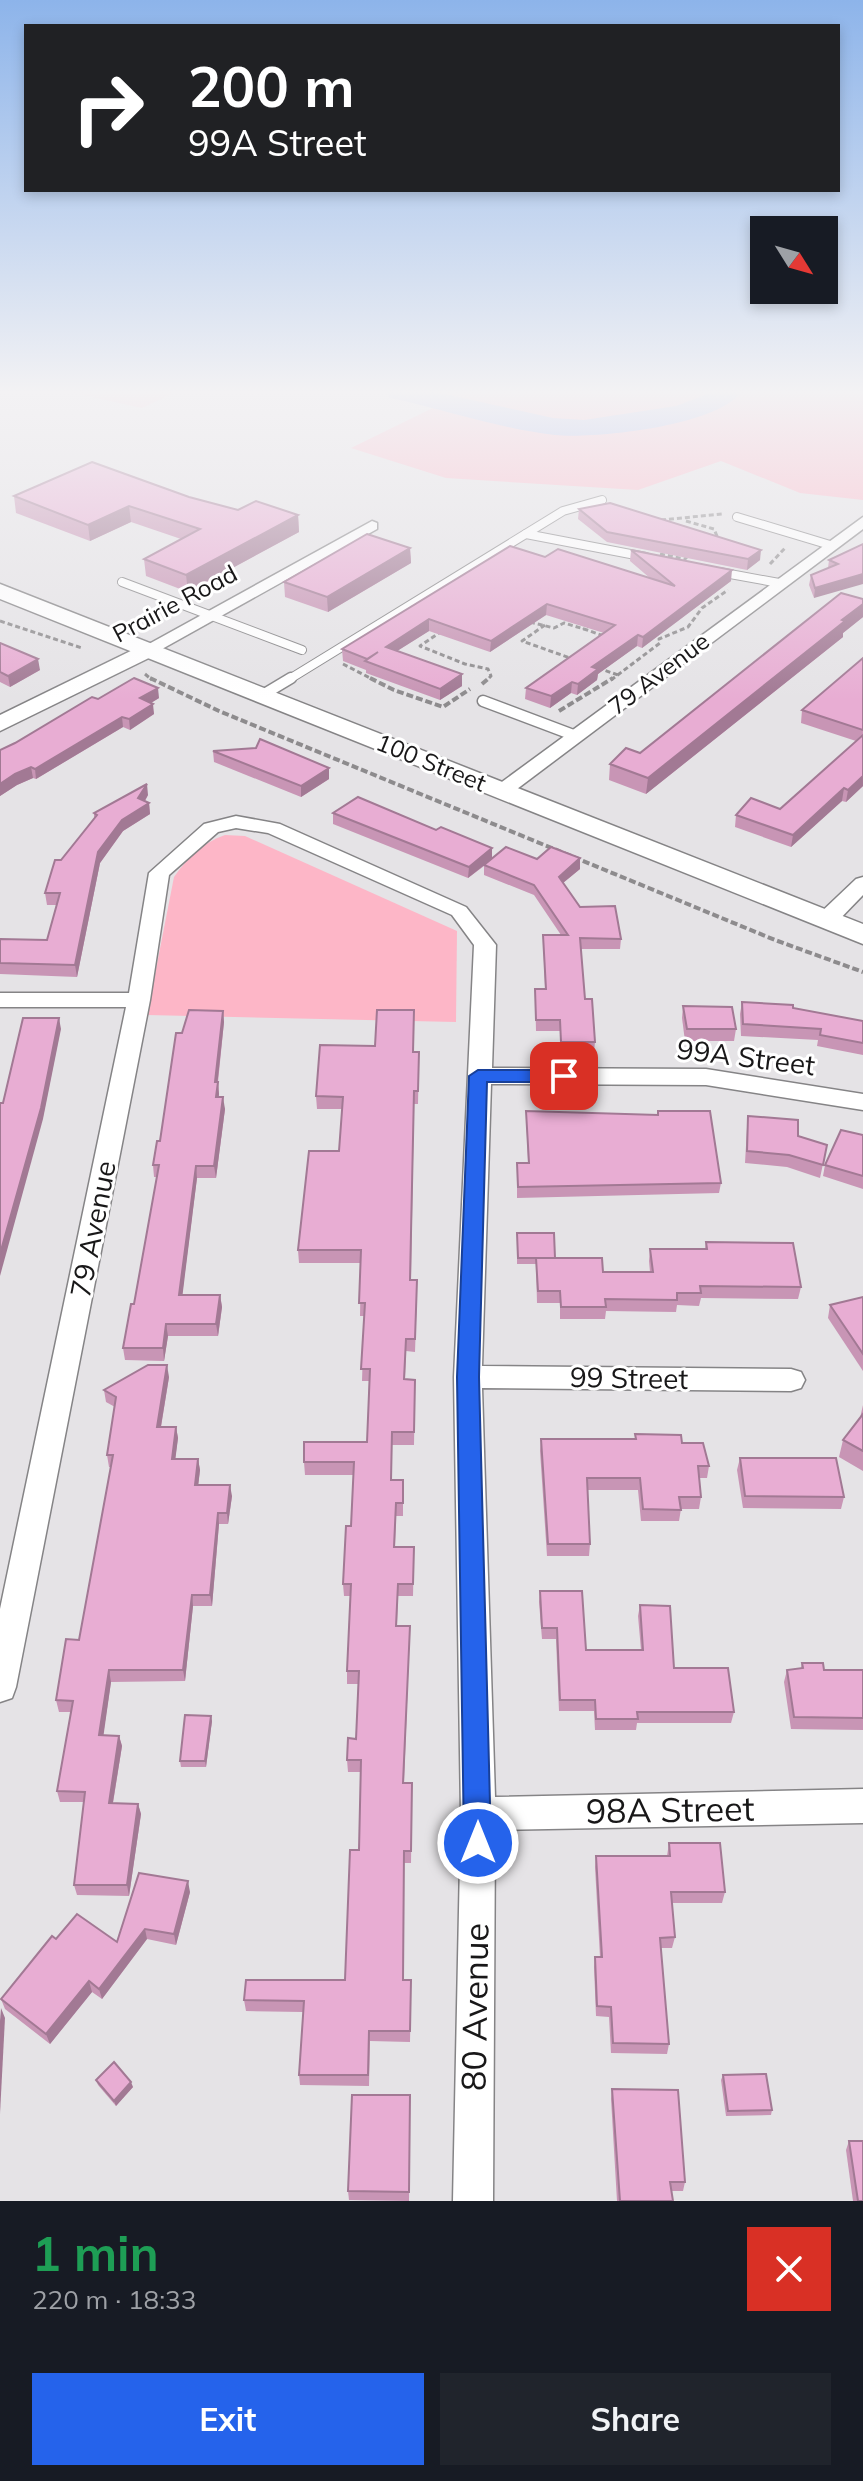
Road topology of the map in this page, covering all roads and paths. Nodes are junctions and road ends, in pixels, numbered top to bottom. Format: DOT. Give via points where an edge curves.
graph roads {
  1 [pos="602,500"];
  2 [pos="727,513"];
  3 [pos="737,517"];
  4 [pos="681,519"];
  5 [pos="660,520"];
  6 [pos="863,522"];
  7 [pos="372,526"];
  8 [pos="526,534"];
  9 [pos="722,548"];
  10 [pos="823,550"];
  11 [pos="691,553"];
  12 [pos="658,557"];
  13 [pos="705,569"];
  14 [pos="122,582"];
  15 [pos="779,583"];
  16 [pos="719,584"];
  17 [pos="0,591"];
  18 [pos="686,609"];
  19 [pos="699,613"];
  20 [pos="210,615"];
  21 [pos="0,621"];
  22 [pos="593,622"];
  23 [pos="528,623"];
  24 [pos="545,625"];
  25 [pos="584,629"];
  26 [pos="445,630"];
  27 [pos="611,638"];
  28 [pos="637,647"];
  29 [pos="302,650"];
  30 [pos="650,651"];
  31 [pos="136,655"];
  32 [pos="325,657"];
  33 [pos="677,660"];
  34 [pos="577,661"];
  35 [pos="590,665"];
  36 [pos="618,675"];
  37 [pos="482,684"];
  38 [pos="644,684"];
  39 [pos="495,688"];
  40 [pos="261,696"];
  41 [pos="483,701"];
  42 [pos="546,707"];
  43 [pos="559,711"];
  44 [pos="2,720"];
  45 [pos="592,723"];
  46 [pos="576,736"];
  47 [pos="502,791"];
  48 [pos="863,883"];
  49 [pos="459,911"];
  50 [pos="826,920"];
  51 [pos="863,935"];
  52 [pos="863,972"];
  53 [pos="0,1000"];
  54 [pos="139,1000"];
  55 [pos="478,1076"];
  56 [pos="863,1102"];
  57 [pos="468,1377"];
  58 [pos="791,1380"];
  59 [pos="0,1687"];
  60 [pos="863,1806"];
  61 [pos="478,1814"];
  62 [pos="473,2201"];
  1 -- 8 [label="lane" via="576,505"];
  2 -- 4 [label="path"];
  3 -- 10 [label="lane"];
  4 -- 5 [label="path"];
  4 -- 9 [label="path" via="714,529"];
  6 -- 10 [label="street, 79 Avenue"];
  7 -- 20 [label="street, Prairie Road"];
  8 -- 12 [label="lane"];
  8 -- 32 [label="lane"];
  10 -- 15 [label="street, 79 Avenue"];
  11 -- 12 [label="path" via="685,559"];
  13 -- 15 [label="lane"];
  14 -- 20 [label="lane"];
  15 -- 33 [label="street, 79 Avenue"];
  16 -- 19 [label="path" via="732,587"];
  17 -- 31 [label="main road, 100 Street"];
  18 -- 19 [label="path"];
  19 -- 30 [label="path" via="688,627 659,639"];
  20 -- 29 [label="lane"];
  20 -- 31 [label="street, Prairie Road"];
  21 -- 31 [label="path" via="62,644"];
  22 -- 25 [label="path"];
  23 -- 24 [label="path"];
  24 -- 25 [label="path"];
  24 -- 34 [label="path" via="522,641"];
  25 -- 27 [label="path"];
  26 -- 37 [label="path" via="420,646 488,669 491,676"];
  28 -- 30 [label="path"];
  30 -- 33 [label="path"];
  30 -- 36 [label="path"];
  31 -- 40 [label="main road, 100 Street"];
  31 -- 44 [label="street, Prairie Road"];
  31 -- 52 [label="path" via="148,679 219,711"];
  32 -- 37 [label="path" via="443,707"];
  32 -- 40 [label="lane"];
  33 -- 38 [label="street, 79 Avenue"];
  35 -- 36 [label="path"];
  36 -- 38 [label="path"];
  36 -- 43 [label="path"];
  37 -- 39 [label="path"];
  38 -- 45 [label="street, 79 Avenue"];
  40 -- 47 [label="main road, 100 Street"];
  41 -- 46 [label="lane"];
  42 -- 43 [label="path"];
  43 -- 45 [label="path"];
  45 -- 46 [label="street, 79 Avenue"];
  46 -- 47 [label="street, 79 Avenue"];
  47 -- 50 [label="main road, 100 Street"];
  48 -- 50 [label="street"];
  49 -- 54 [label="street, 79 Avenue" via="273,828 236,822 211,828 159,873"];
  49 -- 55 [label="street, 80 Avenue" via="485,945"];
  50 -- 51 [label="main road, 100 Street"];
  53 -- 54 [label="street"];
  54 -- 59 [label="street, 79 Avenue"];
  55 -- 56 [label="street, 99A Street" via="706,1077"];
  55 -- 57 [label="street, 80 Avenue"];
  57 -- 58 [label="street, 99 Street"];
  57 -- 61 [label="street, 80 Avenue"];
  60 -- 61 [label="street, 98A Street"];
  61 -- 62 [label="street, 80 Avenue"];
}
